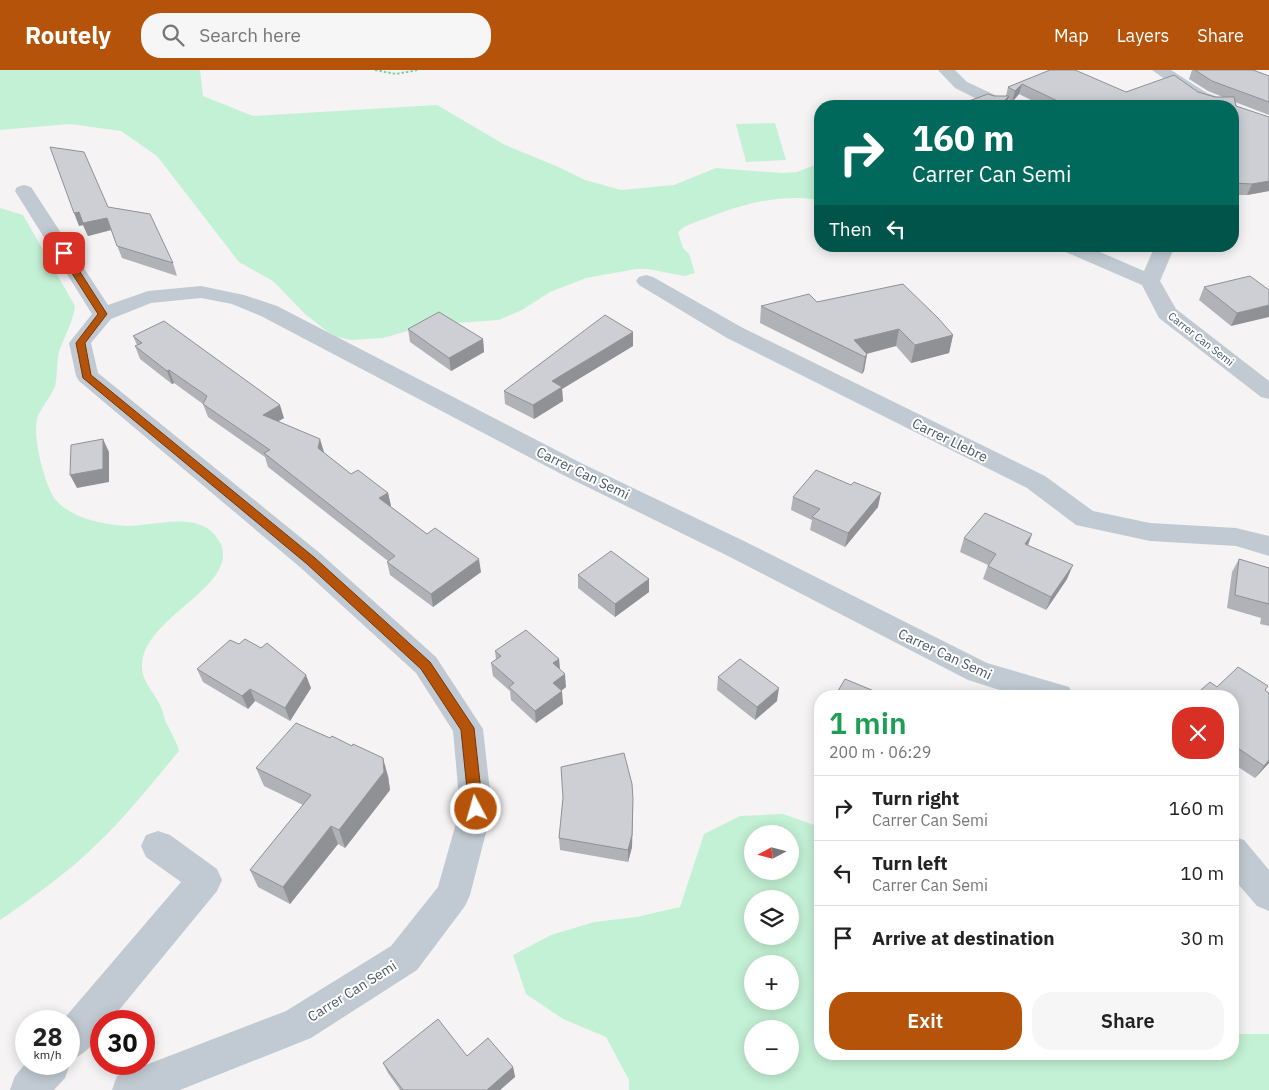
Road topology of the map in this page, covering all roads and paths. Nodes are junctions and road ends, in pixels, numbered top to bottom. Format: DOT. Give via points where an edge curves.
graph roads {
  1 [pos="374,70"];
  2 [pos="418,70"];
  3 [pos="946,70"];
  4 [pos="1160,70"];
  5 [pos="991,100"];
  6 [pos="1209,100"];
  7 [pos="24,191"];
  8 [pos="1082,252"];
  9 [pos="1162,252"];
  10 [pos="646,281"];
  11 [pos="1150,281"];
  12 [pos="103,314"];
  13 [pos="1269,392"];
  14 [pos="1269,546"];
  15 [pos="1039,690"];
  16 [pos="158,846"];
  17 [pos="1239,859"];
  18 [pos="1269,895"];
  19 [pos="80,1029"];
  20 [pos="42,1075"];
  21 [pos="29,1090"];
  22 [pos="131,1090"];
  1 -- 2 [label="path" via="386,74"];
  3 -- 5 [label="street" via="960,85"];
  4 -- 6 [label="street"];
  7 -- 12 [label="street"];
  8 -- 11 [label="street"];
  9 -- 11 [label="street"];
  10 -- 14 [label="street, Carrer Llebre" via="735,334 1036,482 1085,519 1150,532 1236,537"];
  11 -- 13 [label="street, Carrer Can Semi" via="1167,313"];
  12 -- 15 [label="street, Carrer Can Semi" via="148,297 201,292 237,299 269,311 574,470 737,548 970,668"];
  12 -- 22 [label="street, Carrer Can Semi" via="80,343 87,376 311,561 426,665 468,728 476,809 453,895 404,958 298,1025"];
  16 -- 19 [label="street" via="205,880"];
  17 -- 18 [label="street"];
  20 -- 21 [label="street"];
}
